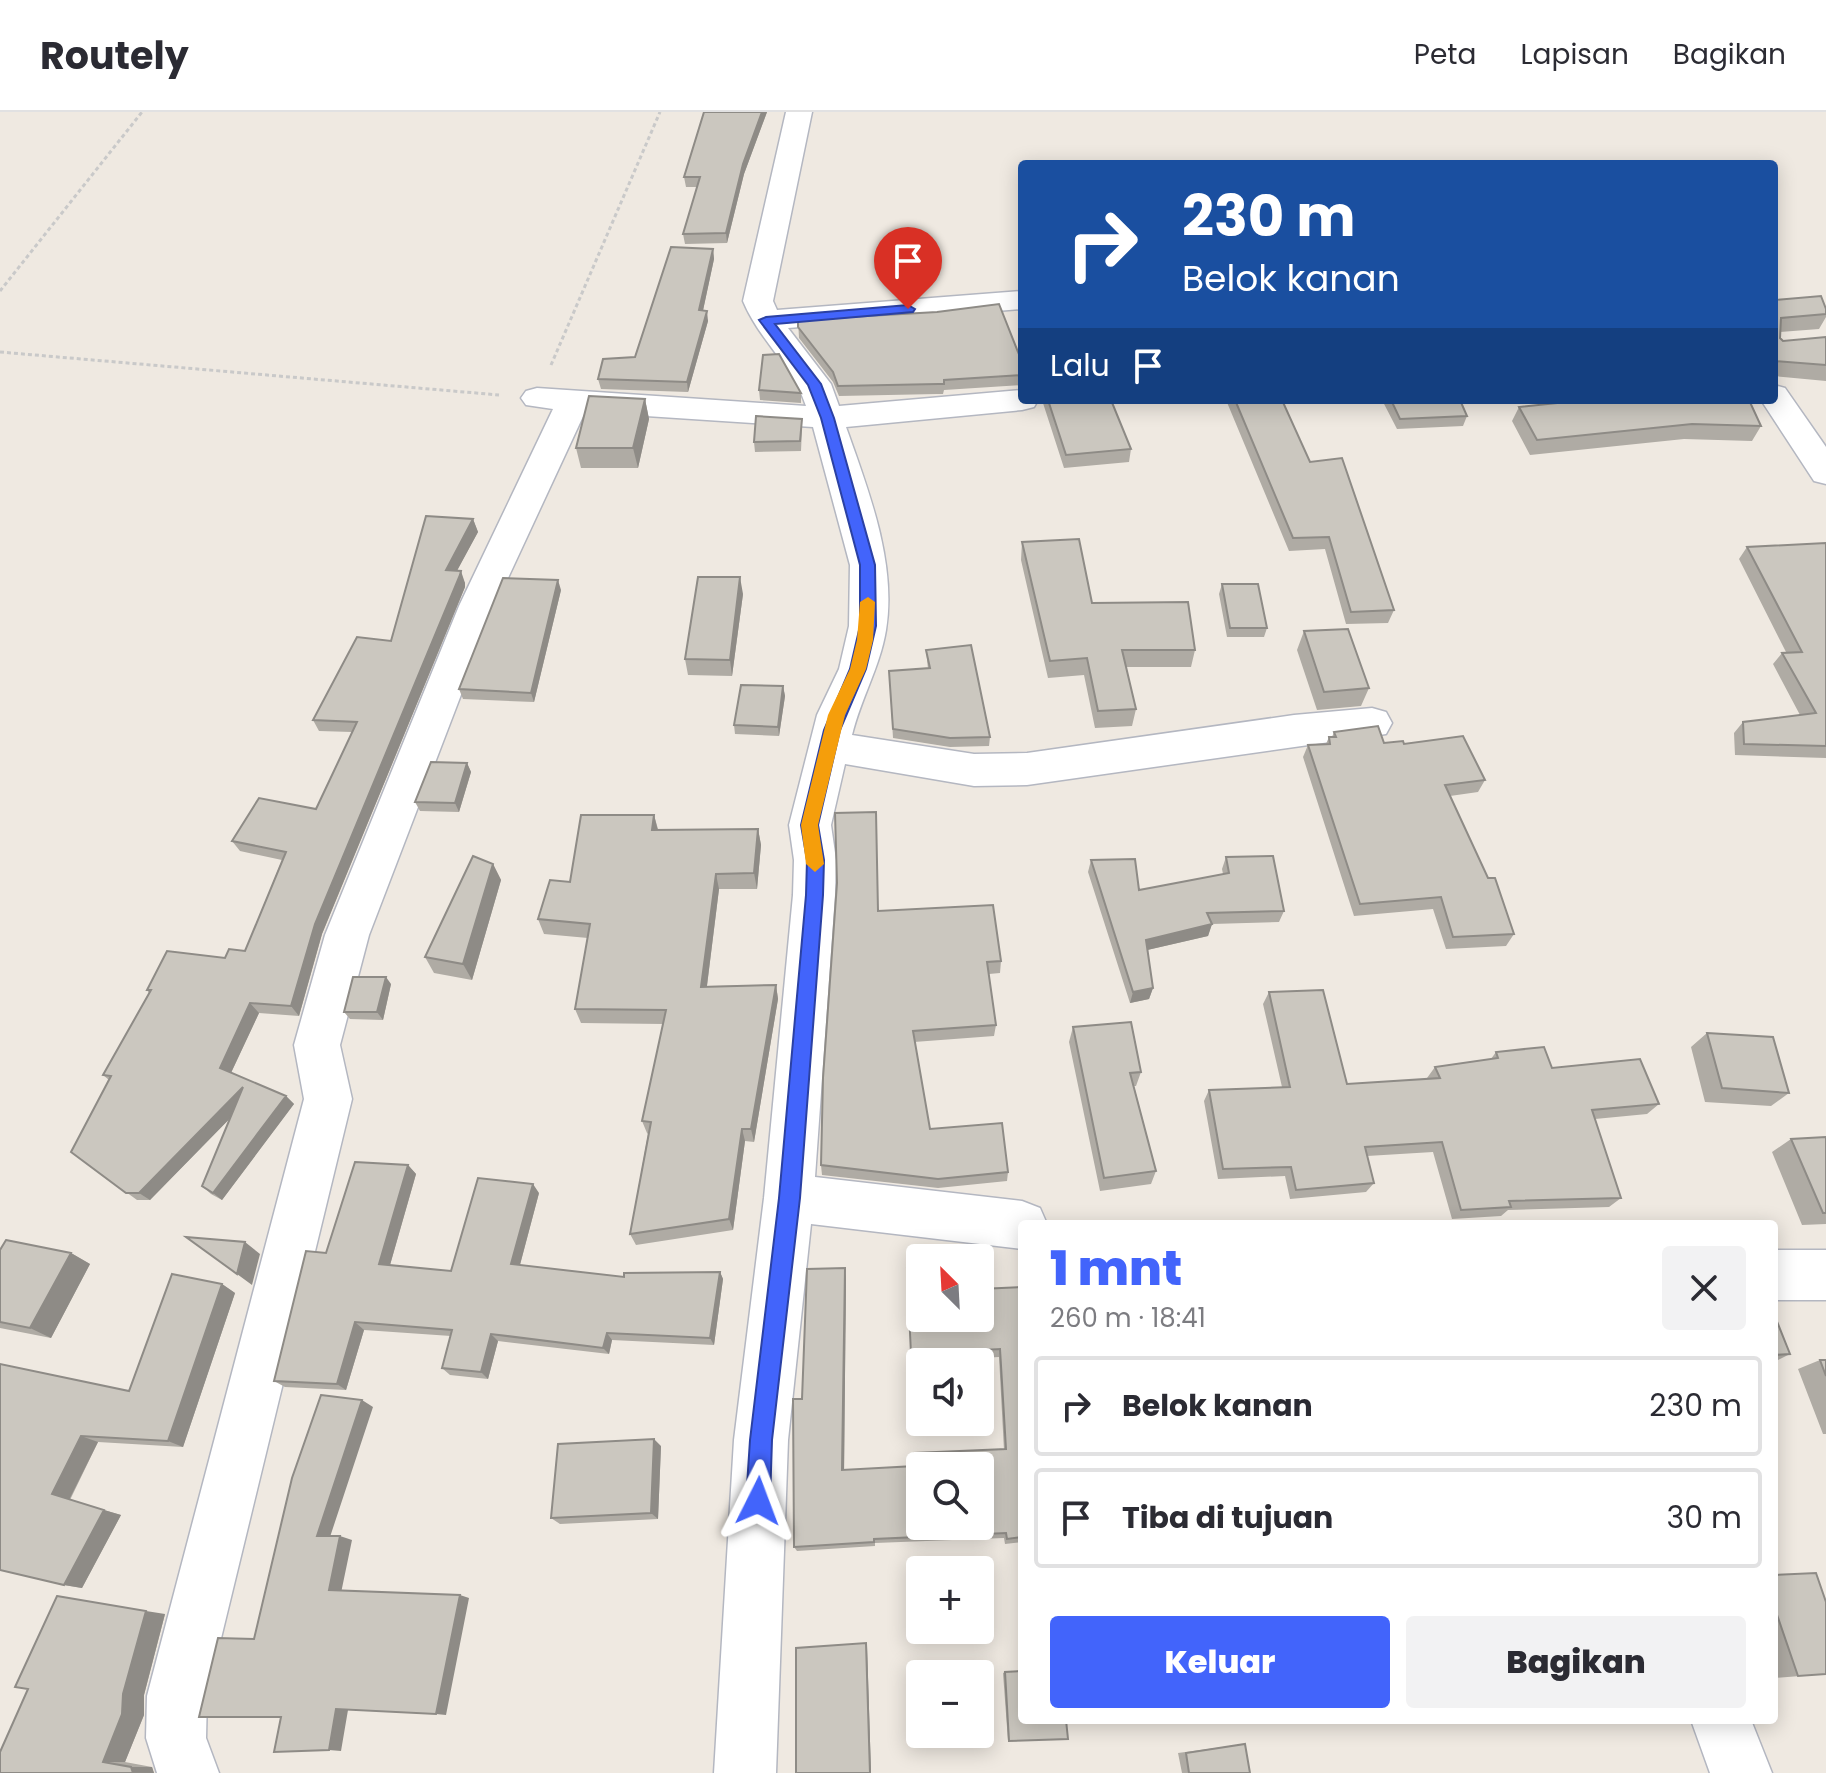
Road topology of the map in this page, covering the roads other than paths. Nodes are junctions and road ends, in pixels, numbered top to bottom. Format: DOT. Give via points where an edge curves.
graph roads {
  1 [pos="799,112"];
  2 [pos="1018,300"];
  3 [pos="766,320"];
  4 [pos="1018,400"];
  5 [pos="1778,401"];
  6 [pos="827,418"];
  7 [pos="1826,473"];
  8 [pos="1372,723"];
  9 [pos="828,746"];
  10 [pos="789,1198"];
  11 [pos="1018,1225"];
  12 [pos="1778,1275"];
  13 [pos="1826,1275"];
  14 [pos="1723,1724"];
  15 [pos="188,1773"];
  16 [pos="745,1773"];
  17 [pos="1741,1773"];
  1 -- 3 [label="street" via="758,301"];
  2 -- 3 [label="street"];
  3 -- 6 [label="street" via="815,384"];
  4 -- 6 [label="street"];
  5 -- 7 [label="street"];
  6 -- 9 [label="street" via="868,565 868,626 858,669"];
  6 -- 15 [label="street" via="556,399 347,935 317,1045 328,1099 177,1696 176,1738"];
  8 -- 9 [label="street" via="1027,769 974,770"];
  9 -- 10 [label="street" via="810,825 814,895"];
  10 -- 11 [label="street"];
  10 -- 16 [label="street" via="761,1440"];
  12 -- 13 [label="street"];
  14 -- 17 [label="street"];
}
